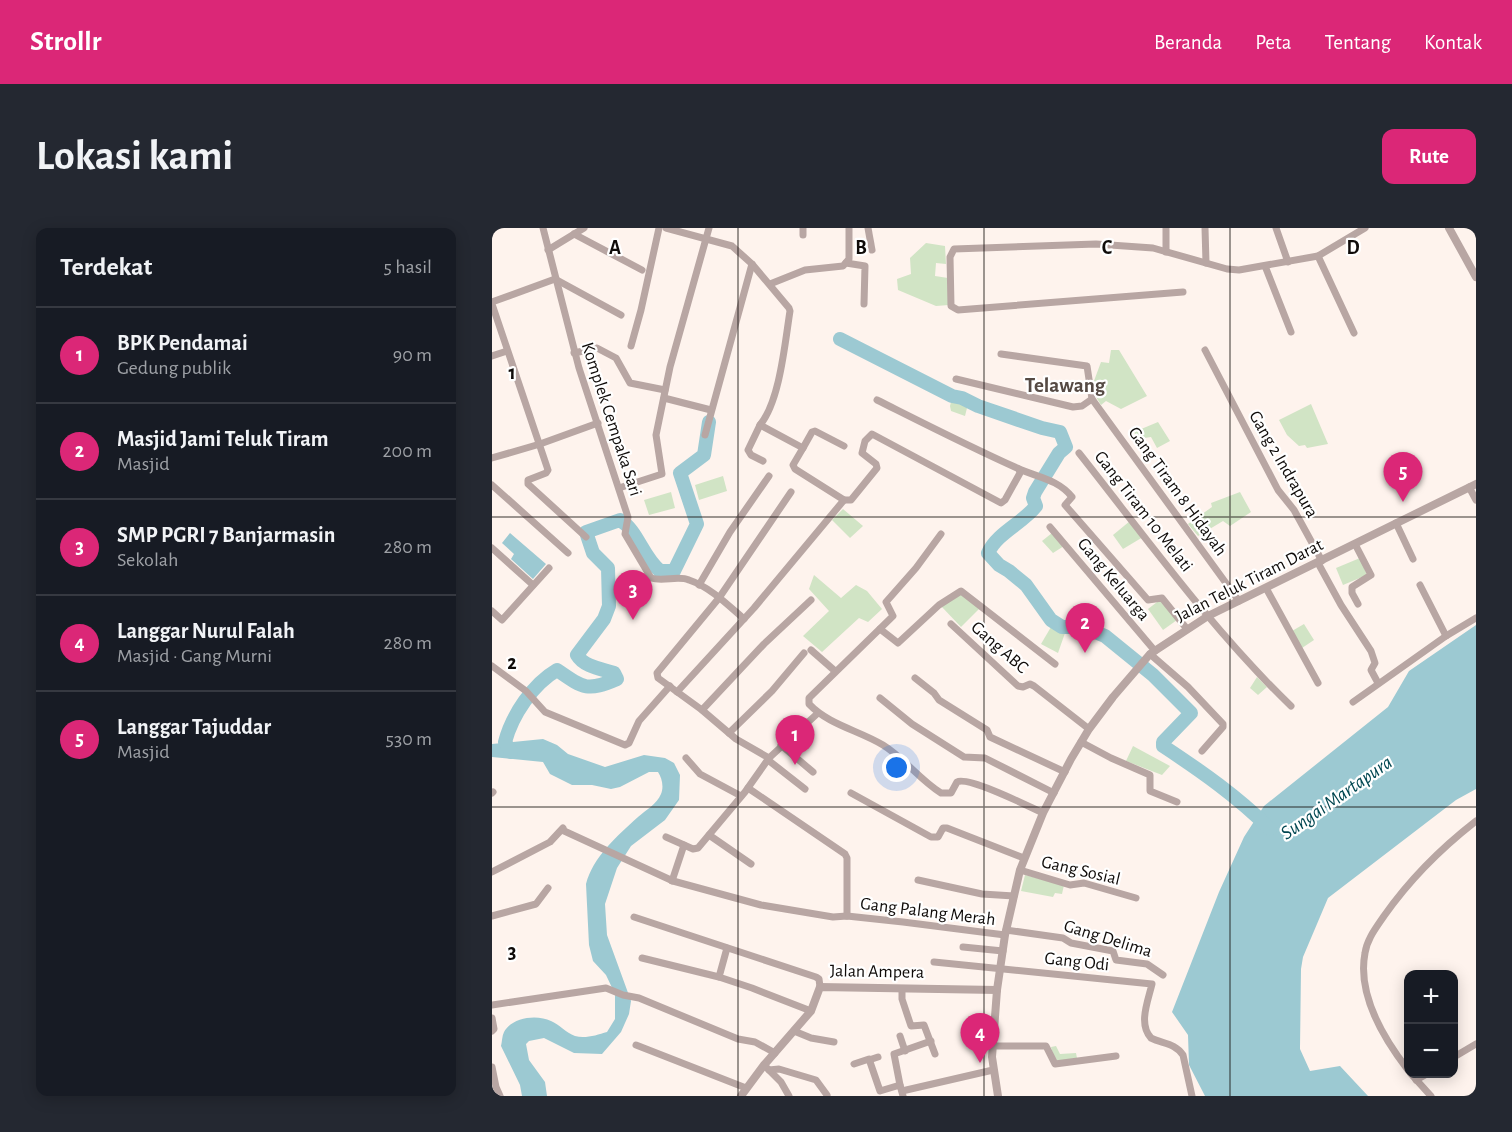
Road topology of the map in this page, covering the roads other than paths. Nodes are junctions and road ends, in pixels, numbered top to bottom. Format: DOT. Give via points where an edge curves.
graph roads {
  1 [pos="543,228"];
  2 [pos="584,228"];
  3 [pos="658,228"];
  4 [pos="666,228"];
  5 [pos="709,228"];
  6 [pos="849,228"];
  7 [pos="868,228"];
  8 [pos="1166,228"];
  9 [pos="1205,228"];
  10 [pos="1276,228"];
  11 [pos="1365,228"];
  12 [pos="1449,228"];
  13 [pos="574,234"];
  14 [pos="706,239"];
  15 [pos="548,250"];
  16 [pos="872,250"];
  17 [pos="1166,252"];
  18 [pos="1318,256"];
  19 [pos="1206,262"];
  20 [pos="1288,262"];
  21 [pos="846,263"];
  22 [pos="752,264"];
  23 [pos="1265,266"];
  24 [pos="642,270"];
  25 [pos="1476,277"];
  26 [pos="555,279"];
  27 [pos="770,284"];
  28 [pos="1183,292"];
  29 [pos="492,303"];
  30 [pos="864,304"];
  31 [pos="621,315"];
  32 [pos="1291,332"];
  33 [pos="1354,333"];
  34 [pos="631,346"];
  35 [pos="1205,350"];
  36 [pos="507,351"];
  37 [pos="574,353"];
  38 [pos="1001,354"];
  39 [pos="492,356"];
  40 [pos="956,379"];
  41 [pos="665,394"];
  42 [pos="1092,399"];
  43 [pos="877,400"];
  44 [pos="711,410"];
  45 [pos="598,423"];
  46 [pos="760,425"];
  47 [pos="705,435"];
  48 [pos="540,444"];
  49 [pos="844,446"];
  50 [pos="803,448"];
  51 [pos="1079,453"];
  52 [pos="492,458"];
  53 [pos="763,461"];
  54 [pos="1019,469"];
  55 [pos="769,476"];
  56 [pos="492,485"];
  57 [pos="1473,485"];
  58 [pos="619,488"];
  59 [pos="791,492"];
  60 [pos="844,500"];
  61 [pos="1476,500"];
  62 [pos="1396,524"];
  63 [pos="1050,527"];
  64 [pos="941,534"];
  65 [pos="586,537"];
  66 [pos="1355,544"];
  67 [pos="492,548"];
  68 [pos="568,553"];
  69 [pos="1413,560"];
  70 [pos="1320,562"];
  71 [pos="549,568"];
  72 [pos="533,585"];
  73 [pos="699,585"];
  74 [pos="1420,585"];
  75 [pos="1266,588"];
  76 [pos="719,598"];
  77 [pos="811,600"];
  78 [pos="1239,601"];
  79 [pos="1358,604"];
  80 [pos="492,611"];
  81 [pos="1208,616"];
  82 [pos="744,619"];
  83 [pos="1472,620"];
  84 [pos="951,624"];
  85 [pos="1187,628"];
  86 [pos="880,629"];
  87 [pos="1446,636"];
  88 [pos="1153,652"];
  89 [pos="1055,664"];
  90 [pos="492,666"];
  91 [pos="836,671"];
  92 [pos="915,678"];
  93 [pos="1318,683"];
  94 [pos="1378,683"];
  95 [pos="670,686"];
  96 [pos="677,692"];
  97 [pos="880,698"];
  98 [pos="1353,702"];
  99 [pos="1290,706"];
  100 [pos="702,710"];
  101 [pos="818,713"];
  102 [pos="1089,729"];
  103 [pos="729,733"];
  104 [pos="1081,742"];
  105 [pos="781,745"];
  106 [pos="1202,751"];
  107 [pos="686,758"];
  108 [pos="769,759"];
  109 [pos="813,772"];
  110 [pos="1065,772"];
  111 [pos="748,788"];
  112 [pos="805,789"];
  113 [pos="851,793"];
  114 [pos="1054,793"];
  115 [pos="741,796"];
  116 [pos="1177,802"];
  117 [pos="1042,813"];
  118 [pos="1476,821"];
  119 [pos="709,835"];
  120 [pos="666,837"];
  121 [pos="684,845"];
  122 [pos="1024,858"];
  123 [pos="751,864"];
  124 [pos="1020,870"];
  125 [pos="492,872"];
  126 [pos="918,880"];
  127 [pos="672,881"];
  128 [pos="548,888"];
  129 [pos="1014,896"];
  130 [pos="1136,898"];
  131 [pos="492,916"];
  132 [pos="848,916"];
  133 [pos="634,917"];
  134 [pos="1006,932"];
  135 [pos="728,948"];
  136 [pos="963,948"];
  137 [pos="1003,951"];
  138 [pos="642,958"];
  139 [pos="934,962"];
  140 [pos="1000,968"];
  141 [pos="1163,975"];
  142 [pos="719,977"];
  143 [pos="820,987"];
  144 [pos="902,988"];
  145 [pos="997,990"];
  146 [pos="492,1005"];
  147 [pos="811,1011"];
  148 [pos="492,1018"];
  149 [pos="794,1030"];
  150 [pos="492,1031"];
  151 [pos="905,1031"];
  152 [pos="931,1041"];
  153 [pos="834,1042"];
  154 [pos="1476,1044"];
  155 [pos="636,1045"];
  156 [pos="992,1046"];
  157 [pos="904,1051"];
  158 [pos="775,1053"];
  159 [pos="935,1054"];
  160 [pos="1458,1055"];
  161 [pos="1116,1056"];
  162 [pos="878,1057"];
  163 [pos="869,1060"];
  164 [pos="854,1064"];
  165 [pos="1404,1064"];
  166 [pos="492,1067"];
  167 [pos="766,1067"];
  168 [pos="993,1070"];
  169 [pos="1415,1078"];
  170 [pos="902,1091"];
  171 [pos="744,1092"];
  172 [pos="826,1095"];
  173 [pos="500,1096"];
  174 [pos="789,1096"];
  175 [pos="998,1096"];
  176 [pos="1192,1096"];
  177 [pos="1431,1096"];
  1 -- 15 [label="street, Komplek Cempaka Sari"];
  2 -- 13 [label="street"];
  3 -- 34 [label="street"];
  4 -- 14 [label="street"];
  5 -- 14 [label="street"];
  6 -- 21 [label="street"];
  7 -- 16 [label="street"];
  8 -- 17 [label="street"];
  9 -- 19 [label="street"];
  10 -- 20 [label="street"];
  11 -- 18 [label="street"];
  12 -- 25 [label="street"];
  13 -- 15 [label="street"];
  13 -- 24 [label="street"];
  14 -- 22 [label="street" via="732,246"];
  14 -- 41 [label="street"];
  15 -- 26 [label="street, Komplek Cempaka Sari"];
  17 -- 19 [label="street"];
  17 -- 28 [label="street" via="1096,244 954,249 950,257 951,306 958,310"];
  18 -- 20 [label="street"];
  18 -- 33 [label="street"];
  19 -- 23 [label="street" via="1239,270"];
  20 -- 23 [label="street"];
  21 -- 27 [label="street" via="806,270"];
  21 -- 30 [label="street" via="865,266"];
  22 -- 27 [label="street"];
  22 -- 44 [label="street"];
  23 -- 32 [label="street"];
  26 -- 29 [label="street"];
  26 -- 31 [label="street"];
  26 -- 37 [label="street, Komplek Cempaka Sari"];
  27 -- 46 [label="street" via="790,310 782,364 765,420"];
  29 -- 36 [label="street"];
  35 -- 70 [label="street, Gang 2 Indrapura"];
  36 -- 39 [label="street"];
  36 -- 48 [label="street"];
  37 -- 41 [label="street" via="597,348 616,358 630,383"];
  37 -- 45 [label="street, Komplek Cempaka Sari"];
  38 -- 42 [label="street" via="1087,366"];
  40 -- 42 [label="street" via="1073,407"];
  41 -- 44 [label="street"];
  41 -- 58 [label="street" via="656,435 662,474"];
  42 -- 78 [label="street, Gang Tiram 8 Hidayah"];
  43 -- 54 [label="street"];
  44 -- 47 [label="street"];
  45 -- 48 [label="street"];
  45 -- 58 [label="street, Komplek Cempaka Sari"];
  46 -- 50 [label="street"];
  46 -- 53 [label="street" via="748,450"];
  48 -- 52 [label="street"];
  48 -- 65 [label="street" via="548,470 528,480 528,484"];
  49 -- 50 [label="street" via="815,431"];
  50 -- 60 [label="street" via="793,465 795,469"];
  51 -- 81 [label="street, Gang Tiram 10 Melati"];
  54 -- 60 [label="street" via="1000,503 872,434 862,453 877,468 851,501"];
  54 -- 85 [label="street" via="1044,477 1071,496 1065,505 1149,600 1162,598"];
  55 -- 73 [label="street"];
  56 -- 68 [label="street"];
  57 -- 61 [label="street"];
  57 -- 62 [label="street, Jalan Teluk Tiram Darat"];
  58 -- 73 [label="street, Komplek Cempaka Sari" via="627,517 625,532 651,578 689,579"];
  59 -- 76 [label="street"];
  60 -- 82 [label="street"];
  62 -- 66 [label="street, Jalan Teluk Tiram Darat"];
  62 -- 69 [label="street"];
  63 -- 88 [label="street, Gang Keluarga"];
  64 -- 86 [label="street" via="886,602 893,616"];
  66 -- 70 [label="street, Jalan Teluk Tiram Darat"];
  66 -- 79 [label="street" via="1371,575 1352,586"];
  67 -- 72 [label="street"];
  70 -- 75 [label="street, Jalan Teluk Tiram Darat"];
  70 -- 94 [label="street, Gang 2 Indrapura" via="1341,605 1371,651 1375,663 1371,670"];
  71 -- 72 [label="street"];
  72 -- 80 [label="street" via="502,620"];
  73 -- 76 [label="street, Komplek Cempaka Sari"];
  74 -- 87 [label="street"];
  75 -- 78 [label="street, Jalan Teluk Tiram Darat"];
  75 -- 93 [label="street"];
  76 -- 82 [label="street, Komplek Cempaka Sari"];
  76 -- 95 [label="street" via="657,673"];
  77 -- 100 [label="street"];
  78 -- 81 [label="street, Jalan Teluk Tiram Darat"];
  81 -- 85 [label="street, Jalan Teluk Tiram Darat"];
  81 -- 99 [label="street, Gang Tiram 10 Melati"];
  82 -- 96 [label="street"];
  83 -- 87 [label="street"];
  84 -- 102 [label="street, Gang ABC" via="1018,686 1034,686"];
  85 -- 88 [label="street, Jalan Teluk Tiram Darat"];
  86 -- 89 [label="street" via="898,643 939,605 961,591"];
  86 -- 91 [label="street"];
  87 -- 94 [label="street"];
  88 -- 102 [label="street, Jalan Teluk Tiram Darat"];
  88 -- 106 [label="street, Gang Keluarga" via="1222,724"];
  90 -- 95 [label="street" via="526,692 544,712 625,745 639,720"];
  91 -- 101 [label="street" via="809,698 809,704"];
  91 -- 103 [label="street" via="807,652"];
  92 -- 110 [label="street" via="939,700 987,730 990,737"];
  94 -- 98 [label="street"];
  95 -- 96 [label="street"];
  96 -- 100 [label="street"];
  97 -- 114 [label="street" via="964,757 986,758"];
  100 -- 103 [label="street"];
  101 -- 105 [label="street"];
  101 -- 117 [label="street" via="883,745 941,794 951,793 957,782 963,780"];
  102 -- 104 [label="street, Jalan Teluk Tiram Darat"];
  103 -- 108 [label="street"];
  104 -- 110 [label="street, Jalan Teluk Tiram Darat"];
  104 -- 116 [label="street" via="1150,775 1150,791"];
  105 -- 108 [label="street"];
  105 -- 109 [label="street"];
  107 -- 115 [label="street" via="700,774"];
  108 -- 111 [label="street"];
  108 -- 112 [label="street"];
  110 -- 114 [label="street, Jalan Teluk Tiram Darat"];
  111 -- 115 [label="street"];
  111 -- 132 [label="street, Gang Palang Merah" via="845,854"];
  113 -- 122 [label="street" via="932,837 938,837 947,828"];
  114 -- 117 [label="street, Jalan Teluk Tiram Darat"];
  115 -- 119 [label="street"];
  117 -- 122 [label="street, Jalan Teluk Tiram Darat"];
  118 -- 165 [label="street" via="1434,856 1400,893 1365,951 1365,982 1372,1009"];
  119 -- 121 [label="street" via="695,850"];
  119 -- 123 [label="street"];
  120 -- 121 [label="street"];
  121 -- 127 [label="street"];
  122 -- 124 [label="street, Jalan Teluk Tiram Darat"];
  124 -- 129 [label="street, Jalan Teluk Tiram Darat"];
  124 -- 130 [label="street, Gang Sosial" via="1070,885 1084,882"];
  125 -- 127 [label="street" via="556,838 562,829"];
  126 -- 129 [label="street" via="982,894"];
  127 -- 132 [label="street" via="761,905"];
  128 -- 131 [label="street" via="536,904"];
  129 -- 134 [label="street, Jalan Teluk Tiram Darat"];
  132 -- 134 [label="street, Gang Palang Merah"];
  133 -- 135 [label="street"];
  134 -- 137 [label="street, Jalan Teluk Tiram Darat"];
  134 -- 141 [label="street, Gang Delima" via="1063,938 1113,951 1116,960 1147,964"];
  135 -- 142 [label="street"];
  135 -- 143 [label="street" via="816,977"];
  136 -- 137 [label="street"];
  137 -- 140 [label="street, Jalan Teluk Tiram Darat"];
  138 -- 142 [label="street"];
  139 -- 140 [label="street, Gang Odi"];
  140 -- 145 [label="street, Jalan Teluk Tiram Darat"];
  140 -- 176 [label="street, Gang Odi" via="1152,984 1144,1022 1146,1033 1155,1041 1169,1043 1183,1055"];
  142 -- 147 [label="street"];
  143 -- 144 [label="street, Jalan Ampera"];
  143 -- 147 [label="street, Jalan Ampera"];
  144 -- 145 [label="street, Jalan Ampera"];
  144 -- 151 [label="street"];
  145 -- 156 [label="street, Jalan Teluk Tiram Darat"];
  146 -- 158 [label="street" via="606,988 755,1042"];
  147 -- 149 [label="street, Jalan Ampera"];
  148 -- 150 [label="street"];
  149 -- 153 [label="street"];
  149 -- 158 [label="street, Jalan Ampera"];
  151 -- 152 [label="street" via="923,1024"];
  151 -- 157 [label="street"];
  152 -- 157 [label="street"];
  152 -- 159 [label="street"];
  154 -- 160 [label="street"];
  155 -- 171 [label="street"];
  156 -- 161 [label="street" via="1046,1046 1055,1064"];
  156 -- 168 [label="street, Jalan Teluk Tiram Darat"];
  157 -- 170 [label="street" via="894,1054"];
  158 -- 167 [label="street, Jalan Ampera"];
  162 -- 163 [label="street"];
  163 -- 164 [label="street"];
  163 -- 170 [label="street" via="880,1091"];
  166 -- 173 [label="street"];
  167 -- 171 [label="street, Jalan Ampera"];
  167 -- 172 [label="street" via="816,1080"];
  167 -- 174 [label="street"];
  168 -- 170 [label="street"];
  168 -- 175 [label="street, Jalan Teluk Tiram Darat"];
  169 -- 177 [label="street"];
}
